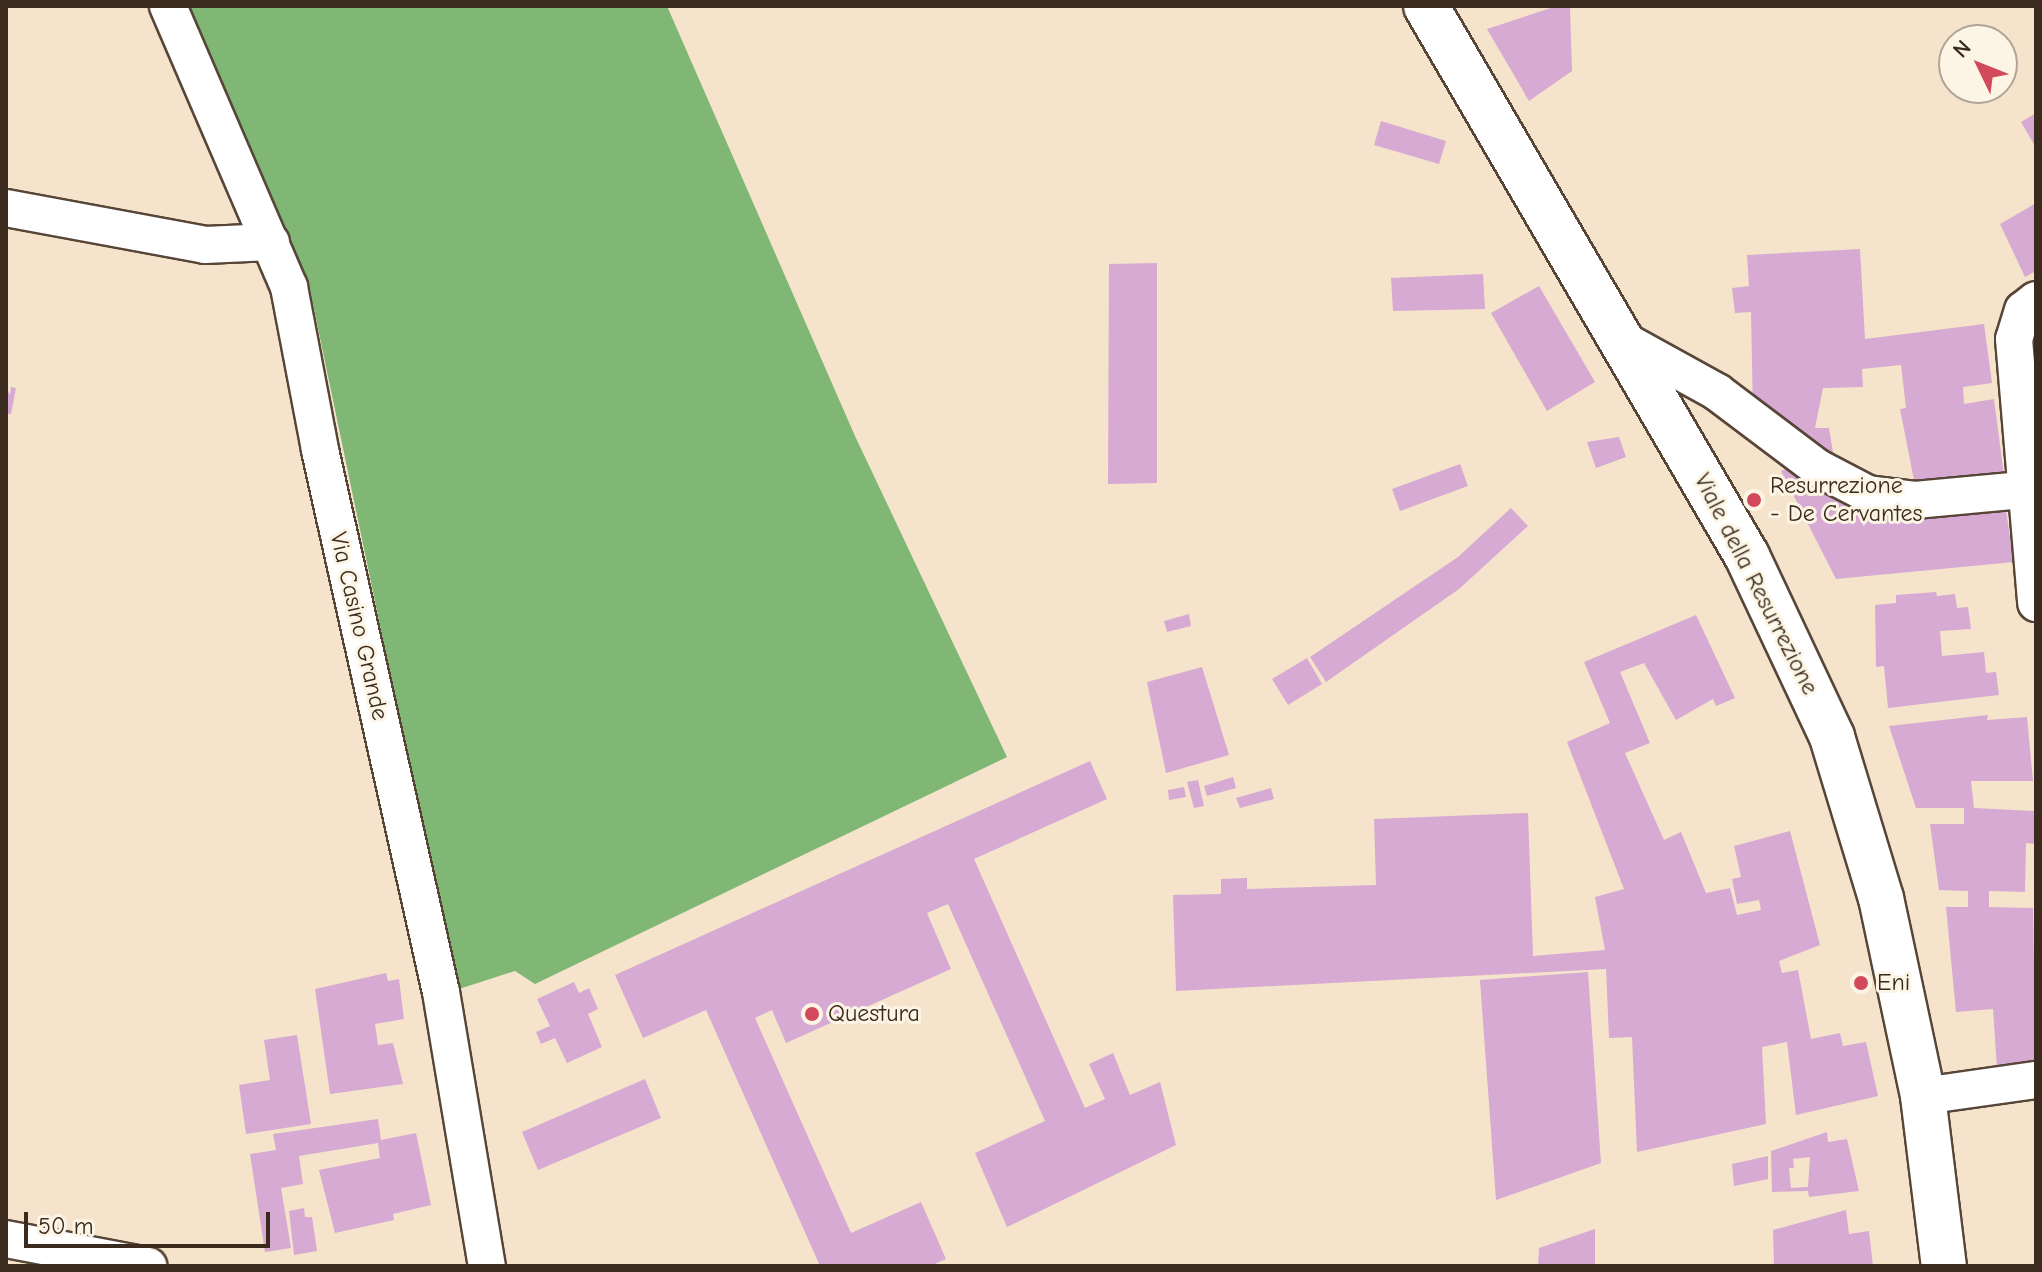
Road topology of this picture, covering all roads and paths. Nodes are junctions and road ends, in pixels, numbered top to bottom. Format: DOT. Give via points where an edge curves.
graph roads {
  1 [pos="168,6"];
  2 [pos="1426,6"];
  3 [pos="6,208"];
  4 [pos="271,242"];
  5 [pos="2036,300"];
  6 [pos="1621,339"];
  7 [pos="2023,490"];
  8 [pos="2036,603"];
  9 [pos="2036,1080"];
  10 [pos="1923,1096"];
  11 [pos="6,1239"];
  12 [pos="148,1266"];
  13 [pos="487,1266"];
  14 [pos="1944,1266"];
  1 -- 4 [label="street, Via Casino Grande"];
  2 -- 6 [label="street, Viale della Resurrezione"];
  3 -- 4 [label="street" via="205,245"];
  4 -- 13 [label="street, Via Casino Grande" via="289,287 320,450 441,992"];
  5 -- 7 [label="street" via="2023,310 2014,339"];
  6 -- 7 [label="street" via="1717,392 1818,468 1868,494 1915,500"];
  6 -- 10 [label="street, Viale della Resurrezione" via="1747,556 1832,737 1881,898"];
  7 -- 8 [label="street"];
  9 -- 10 [label="street"];
  10 -- 14 [label="street, Viale della Resurrezione"];
  11 -- 12 [label="street"];
}
